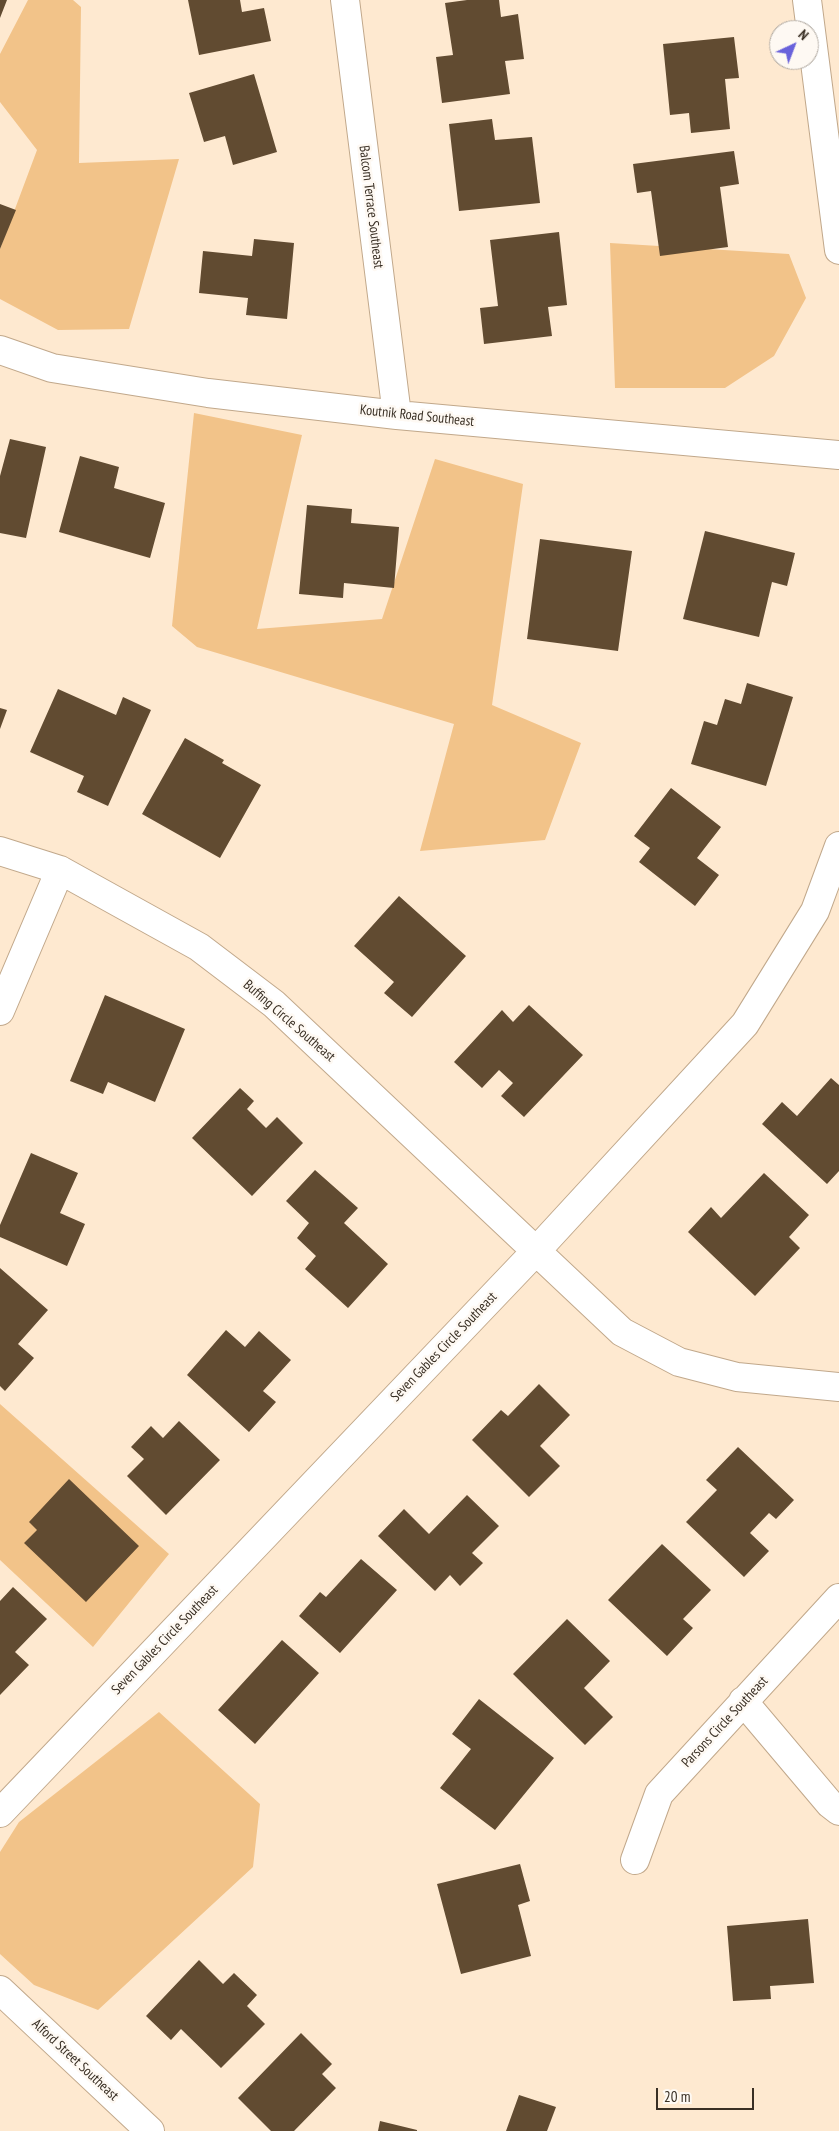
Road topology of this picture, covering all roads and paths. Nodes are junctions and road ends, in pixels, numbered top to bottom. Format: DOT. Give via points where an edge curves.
graph roads {
  1 [pos="344,0"];
  2 [pos="807,0"];
  3 [pos="839,250"];
  4 [pos="0,350"];
  5 [pos="397,415"];
  6 [pos="839,454"];
  7 [pos="839,846"];
  8 [pos="0,851"];
  9 [pos="60,870"];
  10 [pos="0,1010"];
  11 [pos="537,1250"];
  12 [pos="839,1387"];
  13 [pos="839,1598"];
  14 [pos="743,1701"];
  15 [pos="839,1811"];
  16 [pos="0,1813"];
  17 [pos="635,1860"];
  18 [pos="0,1990"];
  19 [pos="150,2131"];
  1 -- 5 [label="street, Balcom Terrace Southeast"];
  2 -- 3 [label="street"];
  4 -- 5 [label="street, Koutnik Road Southeast" via="52,368 208,393"];
  5 -- 6 [label="street, Koutnik Road Southeast"];
  7 -- 11 [label="street, Seven Gables Circle Southeast" via="816,911 746,1024"];
  8 -- 9 [label="street, Buffing Circle Southeast"];
  9 -- 10 [label="street"];
  9 -- 11 [label="street, Buffing Circle Southeast" via="199,947 274,1004"];
  11 -- 12 [label="street, Buffing Circle Southeast" via="622,1332 679,1362 737,1377"];
  11 -- 16 [label="street, Seven Gables Circle Southeast"];
  13 -- 14 [label="street, Parsons Circle Southeast"];
  14 -- 15 [label="street"];
  14 -- 17 [label="street, Parsons Circle Southeast" via="659,1794"];
  18 -- 19 [label="street, Alford Street Southeast"];
}
